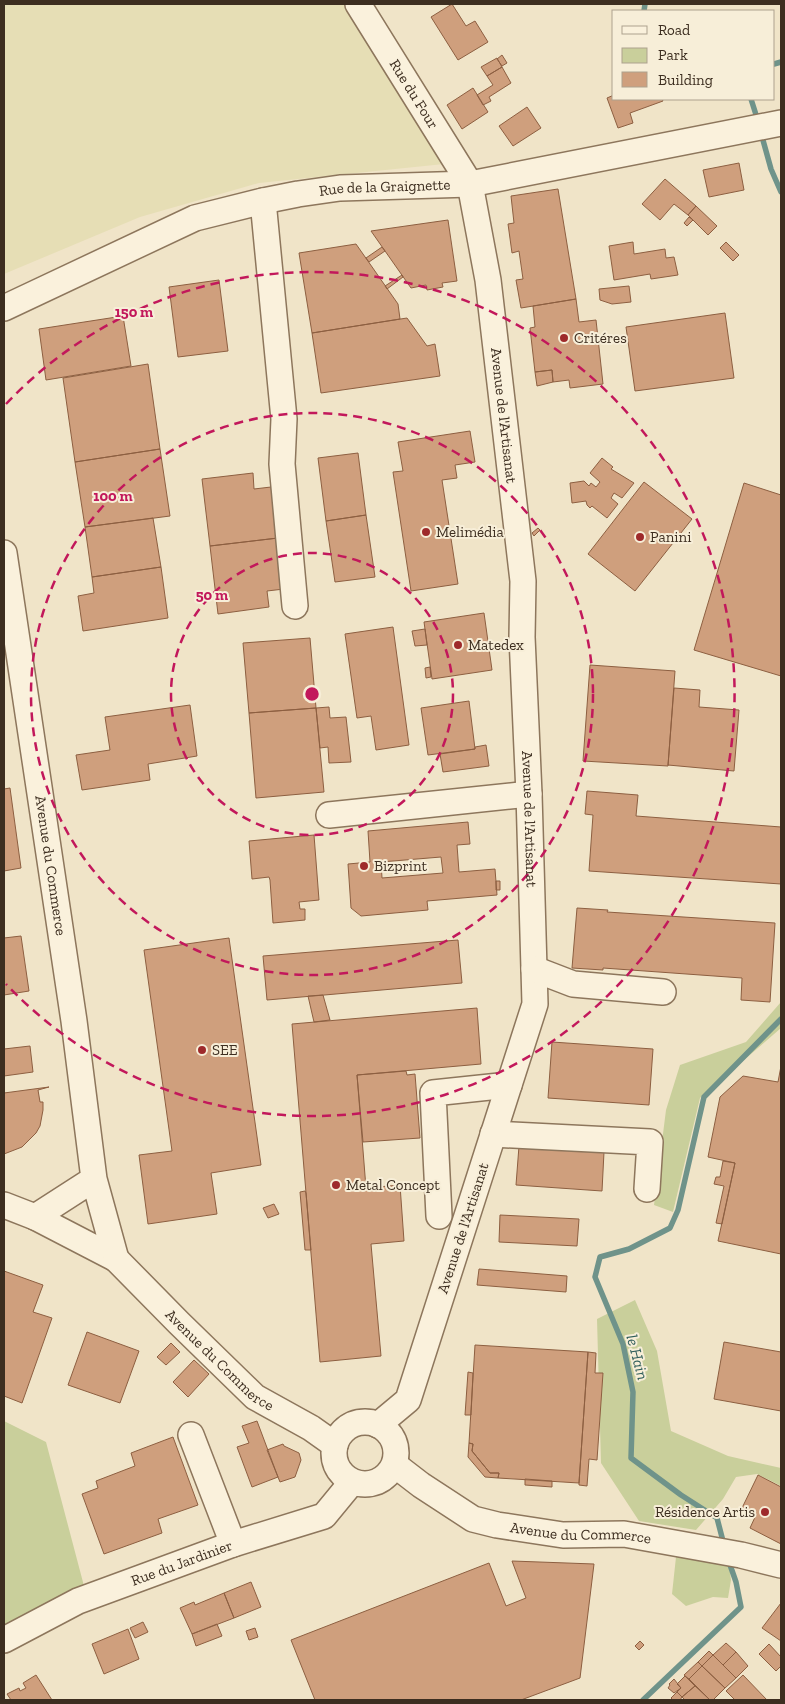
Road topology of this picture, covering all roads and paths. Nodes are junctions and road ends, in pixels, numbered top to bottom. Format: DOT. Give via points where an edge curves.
graph roads {
  1 [pos="358,4"];
  2 [pos="771,126"];
  3 [pos="470,184"];
  4 [pos="263,201"];
  5 [pos="4,308"];
  6 [pos="4,553"];
  7 [pos="295,606"];
  8 [pos="529,794"];
  9 [pos="329,814"];
  10 [pos="534,969"];
  11 [pos="663,992"];
  12 [pos="509,1085"];
  13 [pos="493,1134"];
  14 [pos="94,1179"];
  15 [pos="647,1189"];
  16 [pos="4,1205"];
  17 [pos="438,1216"];
  18 [pos="35,1217"];
  19 [pos="116,1259"];
  20 [pos="378,1425"];
  21 [pos="191,1435"];
  22 [pos="335,1446"];
  23 [pos="395,1465"];
  24 [pos="352,1482"];
  25 [pos="233,1544"];
  26 [pos="781,1565"];
  27 [pos="4,1640"];
  1 -- 3 [label="street, Rue du Four"];
  2 -- 3 [label="street, Rue de la Graignette"];
  3 -- 4 [label="street, Rue de la Graignette" via="340,188"];
  3 -- 8 [label="street, Avenue de l'Artisanat" via="488,280 523,581 522,637"];
  4 -- 5 [label="street, Rue de la Graignette" via="196,218"];
  4 -- 7 [label="street" via="284,419 282,464"];
  6 -- 14 [label="street, Avenue du Commerce" via="74,1021"];
  8 -- 9 [label="street"];
  8 -- 10 [label="street, Avenue de l'Artisanat"];
  10 -- 11 [label="street" via="573,984"];
  10 -- 12 [label="street, Avenue de l'Artisanat" via="535,1004"];
  12 -- 13 [label="street, Avenue de l'Artisanat"];
  12 -- 17 [label="street" via="433,1093"];
  13 -- 15 [label="street" via="650,1142"];
  13 -- 20 [label="street, Avenue de l'Artisanat" via="408,1400"];
  14 -- 18 [label="street"];
  14 -- 19 [label="street, Avenue du Commerce"];
  16 -- 18 [label="street, Avenue du Commerce"];
  18 -- 19 [label="street, Avenue du Commerce"];
  19 -- 22 [label="street, Avenue du Commerce" via="255,1397 311,1428"];
  20 -- 22 [label="street" via="353,1424 344,1430"];
  20 -- 23 [label="street" via="391,1436 396,1446"];
  21 -- 25 [label="street"];
  22 -- 24 [label="street" via="334,1459 339,1471"];
  23 -- 24 [label="street" via="383,1480 368,1485"];
  23 -- 26 [label="street, Avenue du Commerce" via="474,1519 563,1534 624,1534"];
  24 -- 25 [label="street, Rue du Jardinier" via="324,1516"];
  25 -- 27 [label="street, Rue du Jardinier" via="78,1601"];
}
